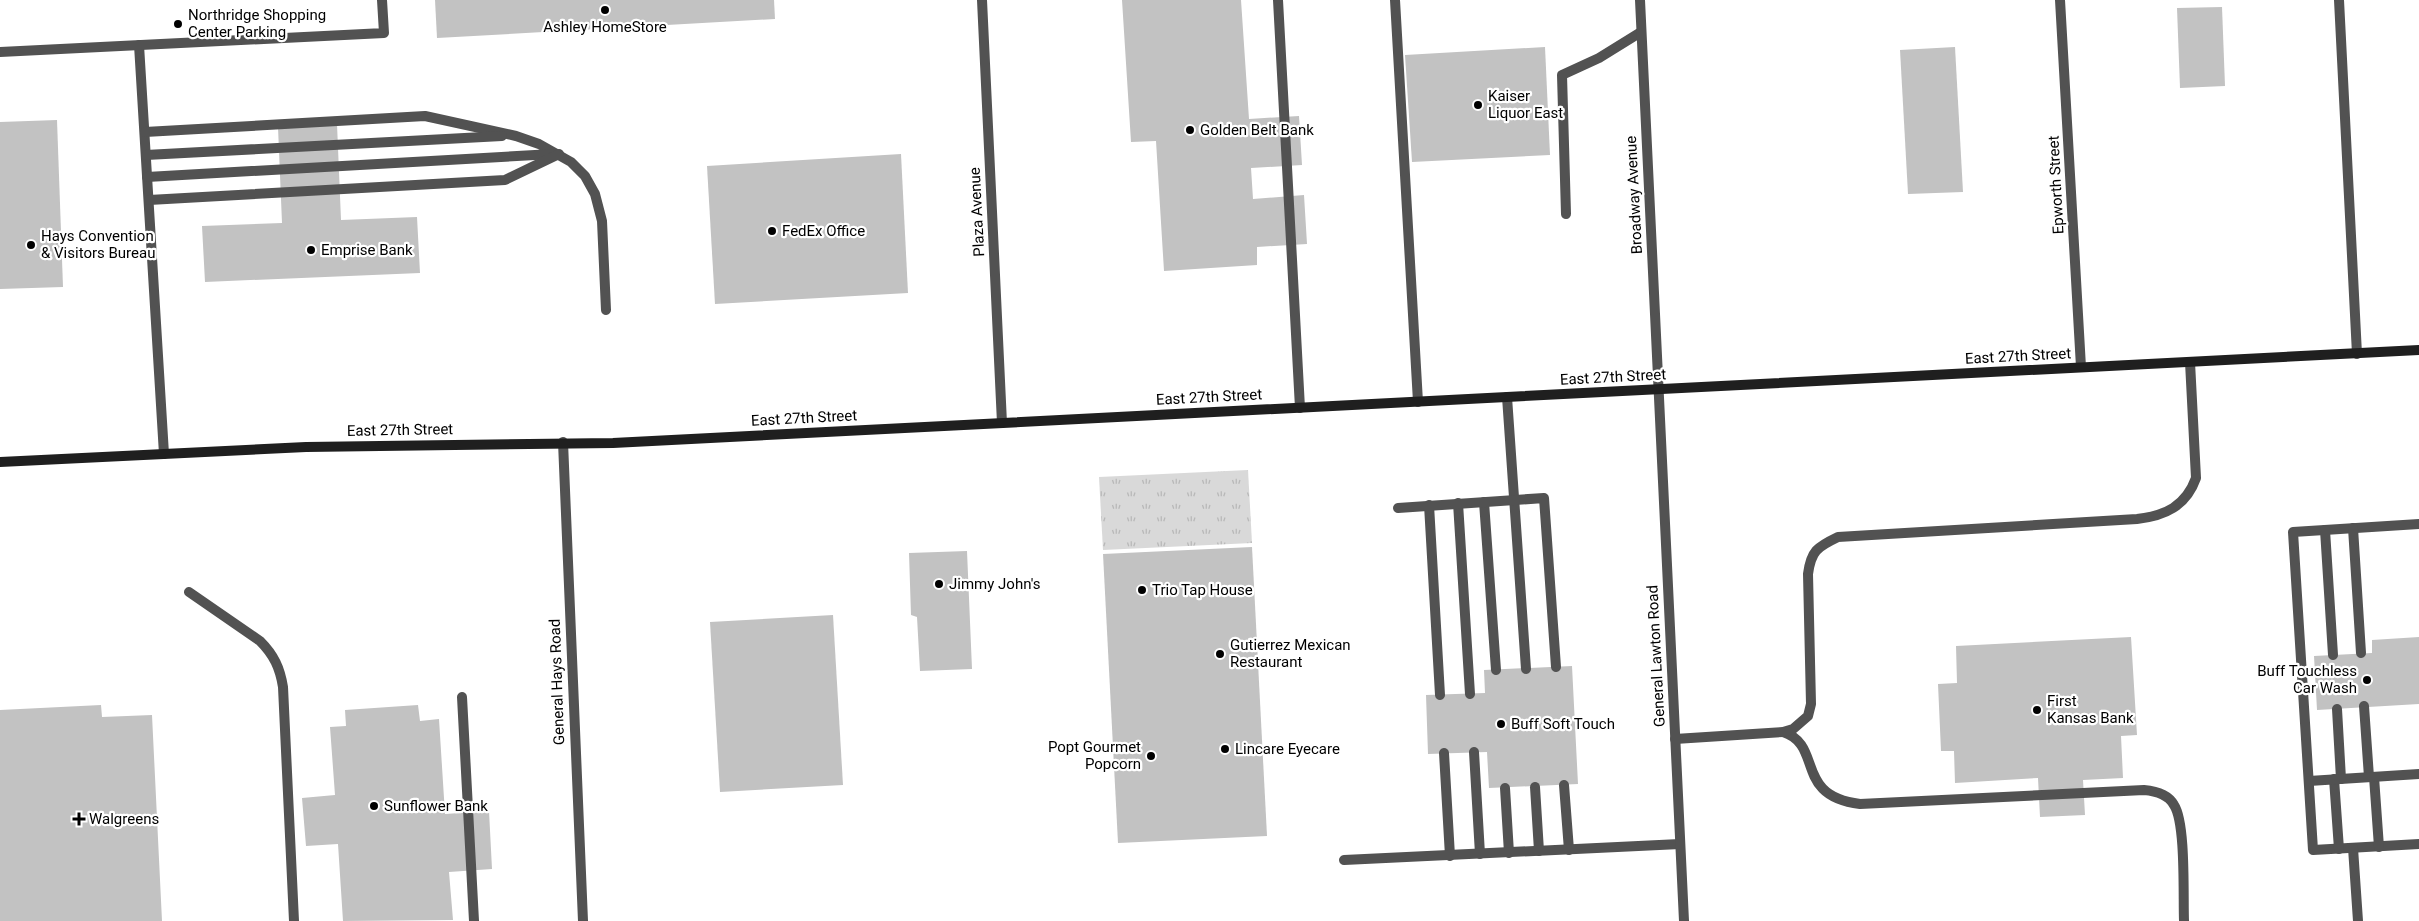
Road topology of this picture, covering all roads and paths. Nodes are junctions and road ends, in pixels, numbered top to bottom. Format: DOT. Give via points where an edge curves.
graph roads {
  1 [pos="382,0"];
  2 [pos="982,0"];
  3 [pos="1278,0"];
  4 [pos="1395,0"];
  5 [pos="1640,0"];
  6 [pos="2060,0"];
  7 [pos="2338,0"];
  8 [pos="1641,32"];
  9 [pos="139,45"];
  10 [pos="0,52"];
  11 [pos="144,132"];
  12 [pos="516,136"];
  13 [pos="559,154"];
  14 [pos="146,155"];
  15 [pos="147,177"];
  16 [pos="149,200"];
  17 [pos="1566,214"];
  18 [pos="606,310"];
  19 [pos="2419,350"];
  20 [pos="2356,354"];
  21 [pos="2190,362"];
  22 [pos="2081,367"];
  23 [pos="1659,390"];
  24 [pos="1507,398"];
  25 [pos="1418,402"];
  26 [pos="1300,408"];
  27 [pos="1002,423"];
  28 [pos="564,442"];
  29 [pos="164,454"];
  30 [pos="0,462"];
  31 [pos="1514,499"];
  32 [pos="1484,502"];
  33 [pos="1458,503"];
  34 [pos="1429,505"];
  35 [pos="1398,508"];
  36 [pos="2419,524"];
  37 [pos="2353,528"];
  38 [pos="2325,530"];
  39 [pos="189,592"];
  40 [pos="2361,653"];
  41 [pos="2333,654"];
  42 [pos="1556,667"];
  43 [pos="1526,669"];
  44 [pos="1496,670"];
  45 [pos="1470,694"];
  46 [pos="1440,695"];
  47 [pos="462,697"];
  48 [pos="2364,706"];
  49 [pos="2337,708"];
  50 [pos="1783,732"];
  51 [pos="1675,738"];
  52 [pos="1474,752"];
  53 [pos="1444,753"];
  54 [pos="2419,774"];
  55 [pos="2371,777"];
  56 [pos="2338,779"];
  57 [pos="2309,781"];
  58 [pos="1564,785"];
  59 [pos="1535,787"];
  60 [pos="1504,788"];
  61 [pos="1680,844"];
  62 [pos="2419,844"];
  63 [pos="2379,847"];
  64 [pos="2353,848"];
  65 [pos="2339,849"];
  66 [pos="1569,850"];
  67 [pos="1539,851"];
  68 [pos="1510,853"];
  69 [pos="1480,854"];
  70 [pos="1450,856"];
  71 [pos="1344,860"];
  72 [pos="294,921"];
  73 [pos="474,921"];
  74 [pos="583,921"];
  75 [pos="1684,921"];
  76 [pos="2184,921"];
  77 [pos="2358,921"];
  1 -- 9 [label="street" via="384,33"];
  2 -- 27 [label="street, Plaza Avenue"];
  3 -- 26 [label="street"];
  4 -- 25 [label="street"];
  5 -- 8 [label="street, Broadway Avenue"];
  6 -- 22 [label="street, Epworth Street"];
  7 -- 20 [label="street"];
  8 -- 17 [label="street" via="1599,58 1562,75"];
  8 -- 23 [label="street, Broadway Avenue"];
  9 -- 10 [label="street"];
  9 -- 11 [label="street"];
  11 -- 12 [label="street" via="424,116"];
  11 -- 14 [label="street"];
  12 -- 13 [label="street"];
  12 -- 14 [label="street"];
  13 -- 15 [label="street"];
  13 -- 16 [label="street" via="505,180"];
  13 -- 18 [label="street" via="585,176 597,201 602,222"];
  14 -- 15 [label="street"];
  15 -- 16 [label="street"];
  16 -- 29 [label="street"];
  19 -- 20 [label="main road, East 27th Street"];
  20 -- 21 [label="main road, East 27th Street"];
  21 -- 22 [label="main road, East 27th Street"];
  21 -- 50 [label="street" via="2196,478 2182,502 2168,512 2137,519 1838,537 1815,550 1808,574 1811,704 1808,716 1801,724"];
  22 -- 23 [label="main road, East 27th Street"];
  23 -- 24 [label="main road, East 27th Street"];
  23 -- 51 [label="street, General Lawton Road"];
  24 -- 25 [label="main road, East 27th Street"];
  24 -- 31 [label="street"];
  25 -- 26 [label="main road, East 27th Street"];
  26 -- 27 [label="main road, East 27th Street"];
  27 -- 28 [label="main road, East 27th Street" via="613,443"];
  28 -- 29 [label="main road, East 27th Street" via="306,447"];
  28 -- 74 [label="street, General Hays Road"];
  29 -- 30 [label="main road, East 27th Street"];
  31 -- 32 [label="street"];
  31 -- 42 [label="street" via="1544,498"];
  31 -- 43 [label="street"];
  32 -- 33 [label="street"];
  32 -- 44 [label="street"];
  33 -- 34 [label="street"];
  33 -- 45 [label="street"];
  34 -- 35 [label="street"];
  34 -- 46 [label="street"];
  36 -- 37 [label="street"];
  37 -- 38 [label="street"];
  37 -- 40 [label="street"];
  38 -- 41 [label="street"];
  38 -- 57 [label="street" via="2293,532"];
  39 -- 72 [label="street" via="260,642 270,651 281,673"];
  47 -- 73 [label="street"];
  48 -- 55 [label="street"];
  49 -- 56 [label="street"];
  50 -- 51 [label="street"];
  50 -- 76 [label="street" via="1794,735 1801,743 1822,789 1849,803 2144,790 2162,794 2175,805 2179,823"];
  51 -- 61 [label="street, General Lawton Road"];
  52 -- 69 [label="street"];
  53 -- 70 [label="street"];
  54 -- 55 [label="street"];
  55 -- 56 [label="street"];
  55 -- 63 [label="street"];
  56 -- 57 [label="street"];
  56 -- 65 [label="street"];
  57 -- 65 [label="street" via="2313,850"];
  58 -- 66 [label="street"];
  59 -- 67 [label="street"];
  60 -- 68 [label="street"];
  61 -- 66 [label="street"];
  61 -- 75 [label="street, General Lawton Road"];
  62 -- 63 [label="street"];
  63 -- 64 [label="street"];
  64 -- 65 [label="street"];
  64 -- 77 [label="street"];
  66 -- 67 [label="street"];
  67 -- 68 [label="street"];
  68 -- 69 [label="street"];
  69 -- 70 [label="street"];
  70 -- 71 [label="street"];
}
